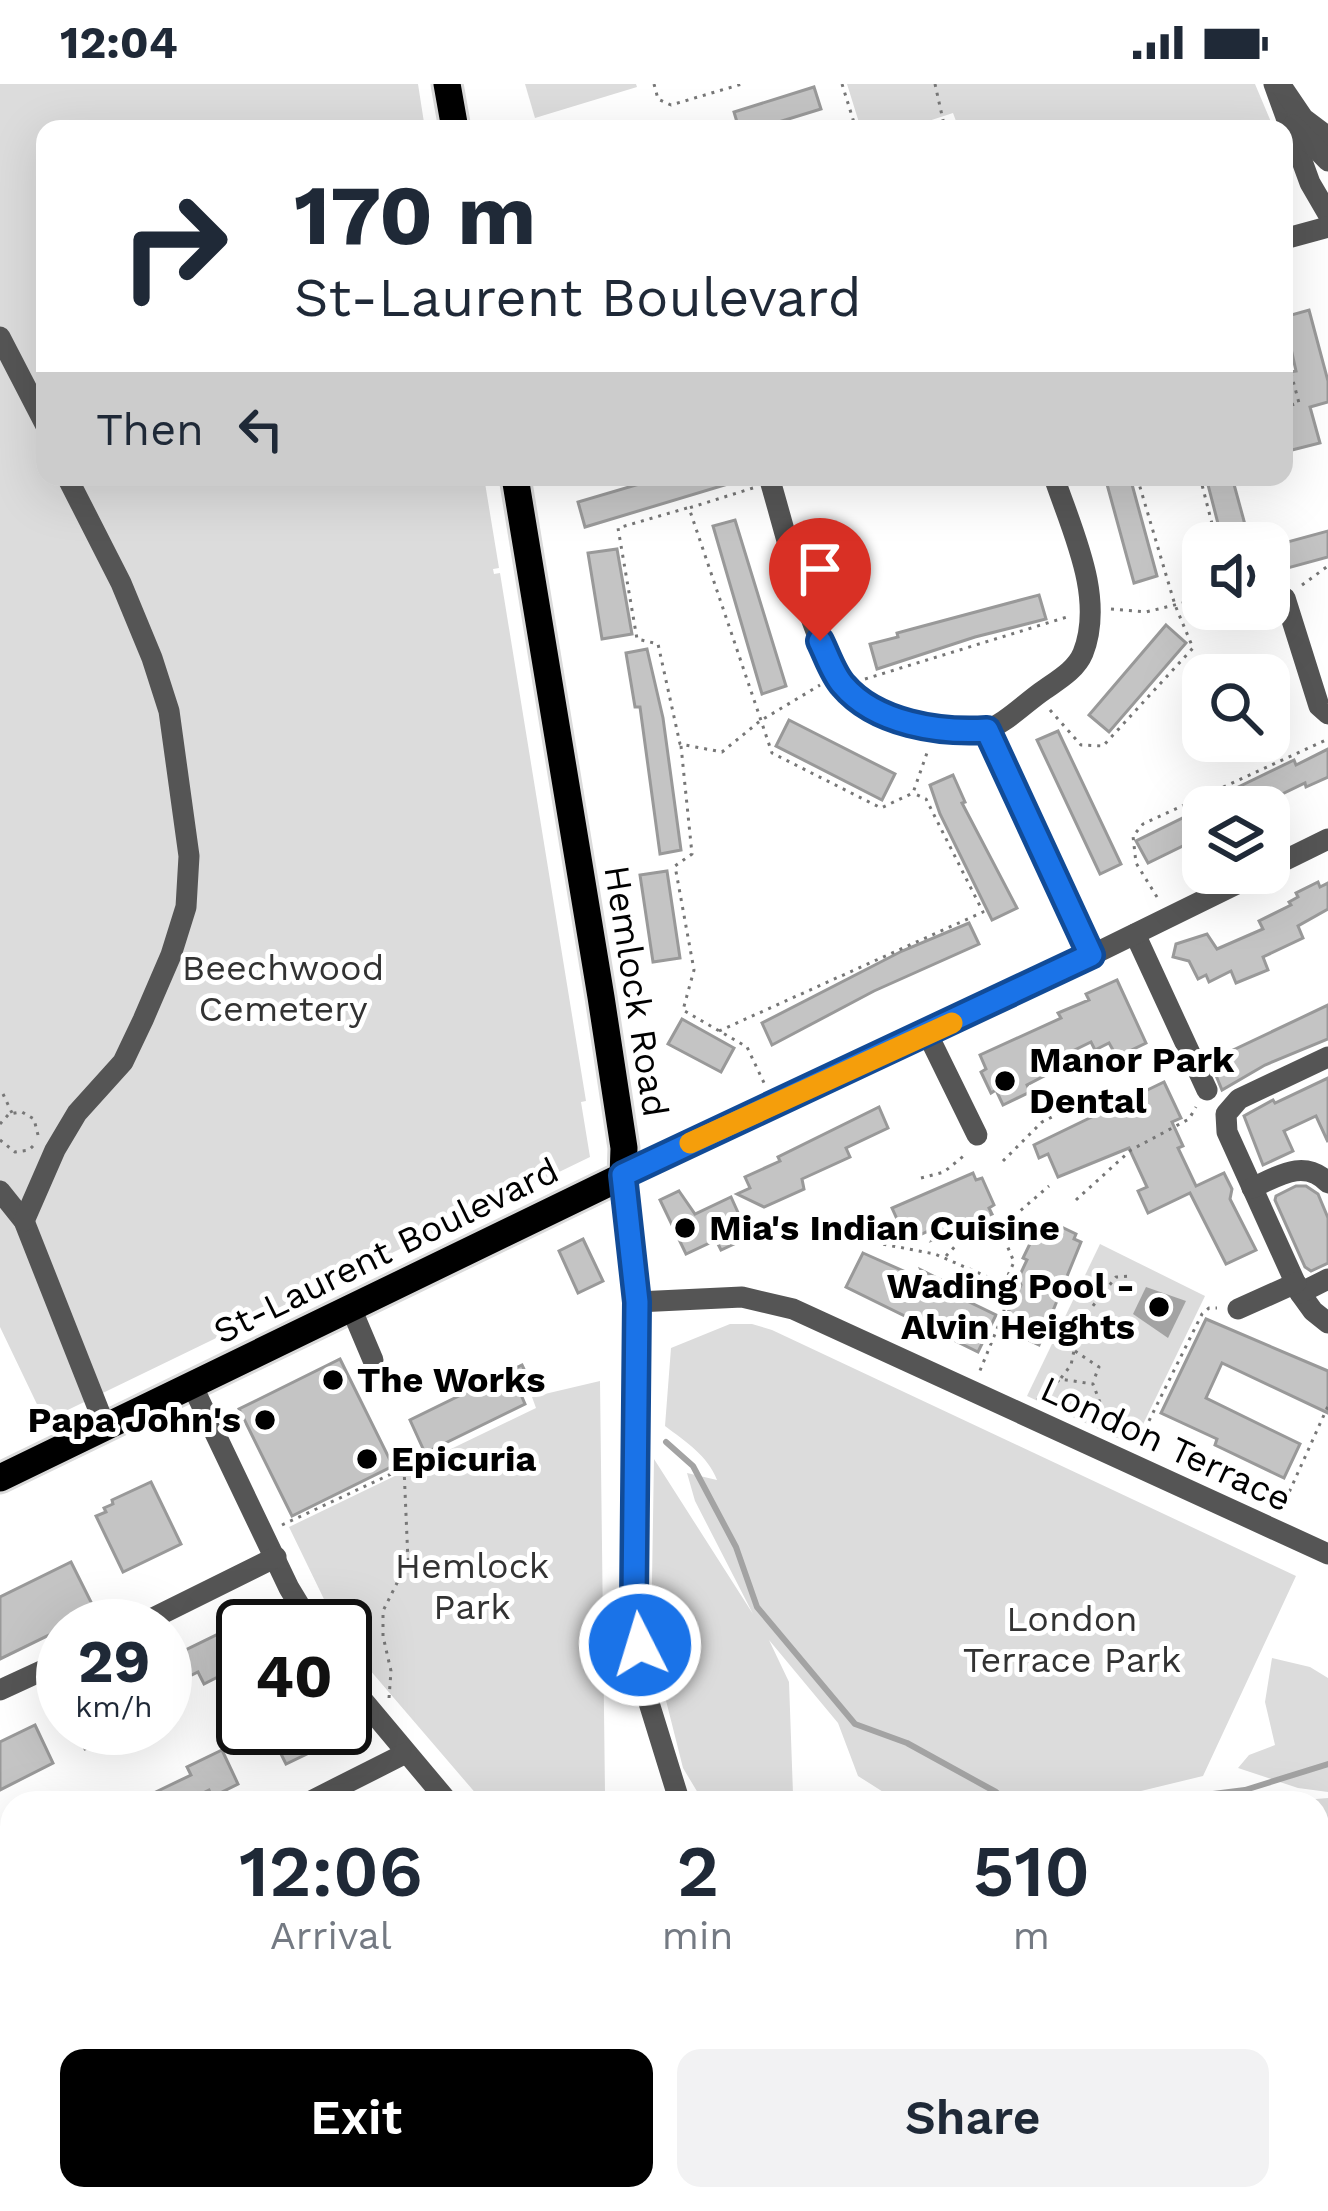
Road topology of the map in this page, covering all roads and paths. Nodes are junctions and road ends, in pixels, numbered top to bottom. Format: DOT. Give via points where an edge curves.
graph roads {
  1 [pos="447,84"];
  2 [pos="654,84"];
  3 [pos="742,84"];
  4 [pos="842,84"];
  5 [pos="935,84"];
  6 [pos="1277,84"];
  7 [pos="1285,116"];
  8 [pos="453,120"];
  9 [pos="853,120"];
  10 [pos="943,120"];
  11 [pos="1286,120"];
  12 [pos="1289,120"];
  13 [pos="1293,124"];
  14 [pos="1293,137"];
  15 [pos="1328,137"];
  16 [pos="1328,161"];
  17 [pos="1328,214"];
  18 [pos="1328,226"];
  19 [pos="1293,236"];
  20 [pos="0,337"];
  21 [pos="36,407"];
  22 [pos="72,486"];
  23 [pos="516,486"];
  24 [pos="753,486"];
  25 [pos="772,486"];
  26 [pos="1057,486"];
  27 [pos="1140,486"];
  28 [pos="1202,486"];
  29 [pos="689,508"];
  30 [pos="1212,522"];
  31 [pos="1182,603"];
  32 [pos="1175,605"];
  33 [pos="1090,607"];
  34 [pos="1290,614"];
  35 [pos="840,680"];
  36 [pos="1037,695"];
  37 [pos="1328,714"];
  38 [pos="760,721"];
  39 [pos="935,730"];
  40 [pos="987,730"];
  41 [pos="1328,740"];
  42 [pos="680,744"];
  43 [pos="914,794"];
  44 [pos="1328,839"];
  45 [pos="1290,858"];
  46 [pos="1217,894"];
  47 [pos="1170,917"];
  48 [pos="1136,934"];
  49 [pos="1091,955"];
  50 [pos="719,1031"];
  51 [pos="928,1035"];
  52 [pos="1328,1058"];
  53 [pos="1207,1090"];
  54 [pos="3,1094"];
  55 [pos="774,1103"];
  56 [pos="1079,1103"];
  57 [pos="12,1113"];
  58 [pos="0,1124"];
  59 [pos="0,1140"];
  60 [pos="973,1143"];
  61 [pos="1003,1161"];
  62 [pos="623,1175"];
  63 [pos="922,1178"];
  64 [pos="1328,1183"];
  65 [pos="1049,1186"];
  66 [pos="1252,1188"];
  67 [pos="0,1191"];
  68 [pos="1076,1200"];
  69 [pos="24,1221"];
  70 [pos="862,1228"];
  71 [pos="999,1228"];
  72 [pos="945,1257"];
  73 [pos="1133,1276"];
  74 [pos="1328,1280"];
  75 [pos="1004,1284"];
  76 [pos="1298,1288"];
  77 [pos="637,1302"];
  78 [pos="351,1308"];
  79 [pos="1238,1309"];
  80 [pos="1328,1323"];
  81 [pos="1074,1351"];
  82 [pos="374,1360"];
  83 [pos="1060,1379"];
  84 [pos="1093,1384"];
  85 [pos="192,1385"];
  86 [pos="972,1391"];
  87 [pos="1328,1406"];
  88 [pos="1026,1416"];
  89 [pos="105,1426"];
  90 [pos="418,1456"];
  91 [pos="1120,1459"];
  92 [pos="404,1468"];
  93 [pos="0,1478"];
  94 [pos="1271,1528"];
  95 [pos="265,1534"];
  96 [pos="1328,1554"];
  97 [pos="276,1557"];
  98 [pos="191,1599"];
  99 [pos="299,1599"];
  100 [pos="36,1673"];
  101 [pos="0,1690"];
  102 [pos="372,1712"];
  103 [pos="379,1721"];
  104 [pos="406,1753"];
  105 [pos="331,1791"];
  106 [pos="439,1791"];
  107 [pos="676,1791"];
  1 -- 8 [label="main road"];
  2 -- 3 [label="path" via="658,100 671,105"];
  4 -- 9 [label="path"];
  5 -- 10 [label="path"];
  6 -- 7 [label="street"];
  6 -- 15 [label="street"];
  7 -- 11 [label="street"];
  7 -- 12 [label="street"];
  13 -- 16 [label="street"];
  14 -- 17 [label="street"];
  18 -- 19 [label="street"];
  20 -- 21 [label="street"];
  22 -- 69 [label="street" via="121,583 169,711 189,856 186,907 123,1062 66,1132"];
  23 -- 62 [label="main road, Hemlock Road" via="610,1049"];
  24 -- 29 [label="path"];
  25 -- 35 [label="street"];
  26 -- 33 [label="street"];
  27 -- 32 [label="path"];
  28 -- 30 [label="path"];
  29 -- 38 [label="path"];
  29 -- 42 [label="path" via="618,527 637,639 658,644"];
  31 -- 32 [label="path"];
  32 -- 33 [label="path" via="1146,612"];
  32 -- 36 [label="path" via="1193,648 1103,746 1081,745"];
  33 -- 35 [label="path"];
  33 -- 36 [label="street" via="1081,659"];
  34 -- 37 [label="street"];
  35 -- 38 [label="path"];
  35 -- 39 [label="street" via="878,712"];
  36 -- 40 [label="street"];
  38 -- 42 [label="path" via="722,752"];
  38 -- 43 [label="path" via="772,753 880,808"];
  39 -- 40 [label="street"];
  39 -- 43 [label="path"];
  40 -- 49 [label="street"];
  41 -- 47 [label="path" via="1143,824 1133,836 1136,863"];
  42 -- 50 [label="path" via="692,854 676,866 694,970 683,1010"];
  43 -- 50 [label="path" via="926,800 982,911"];
  44 -- 45 [label="street"];
  46 -- 47 [label="street, St-Laurent Boulevard"];
  47 -- 48 [label="street, St-Laurent Boulevard"];
  48 -- 49 [label="street, St-Laurent Boulevard"];
  48 -- 53 [label="street"];
  49 -- 51 [label="street, St-Laurent Boulevard"];
  50 -- 55 [label="path" via="747,1047"];
  51 -- 55 [label="street, St-Laurent Boulevard"];
  51 -- 60 [label="street"];
  52 -- 66 [label="street" via="1239,1099 1226,1114"];
  53 -- 68 [label="path" via="1189,1119 1131,1150"];
  54 -- 57 [label="path"];
  55 -- 62 [label="street, St-Laurent Boulevard"];
  56 -- 61 [label="path" via="1042,1121"];
  57 -- 58 [label="path"];
  57 -- 59 [label="path" via="34,1119 38,1139 22,1152"];
  60 -- 63 [label="path" via="944,1172"];
  62 -- 77 [label="street, Hemlock Road"];
  62 -- 78 [label="main road, St-Laurent Boulevard"];
  64 -- 66 [label="street" via="1301,1168"];
  65 -- 71 [label="path"];
  66 -- 76 [label="street"];
  67 -- 69 [label="street"];
  69 -- 89 [label="street"];
  70 -- 72 [label="path" via="883,1244"];
  71 -- 72 [label="path" via="960,1241"];
  71 -- 75 [label="path" via="1014,1262"];
  72 -- 75 [label="path"];
  73 -- 81 [label="path" via="1117,1277 1080,1322"];
  74 -- 76 [label="street"];
  75 -- 86 [label="path" via="1004,1312"];
  76 -- 79 [label="street"];
  76 -- 80 [label="street"];
  77 -- 86 [label="street, London Terrace" via="765,1300"];
  77 -- 107 [label="street, Hemlock Road" via="634,1600 644,1690"];
  78 -- 82 [label="street"];
  78 -- 85 [label="main road, St-Laurent Boulevard"];
  79 -- 91 [label="path" via="1202,1314"];
  81 -- 83 [label="path"];
  81 -- 84 [label="path" via="1099,1367"];
  83 -- 84 [label="path"];
  83 -- 88 [label="path"];
  84 -- 91 [label="path" via="1104,1413 1119,1422"];
  85 -- 89 [label="main road, St-Laurent Boulevard"];
  85 -- 95 [label="street"];
  86 -- 88 [label="street, London Terrace"];
  87 -- 94 [label="path"];
  88 -- 91 [label="street, London Terrace"];
  89 -- 93 [label="main road, St-Laurent Boulevard" via="34,1451"];
  90 -- 92 [label="path"];
  91 -- 94 [label="street, London Terrace"];
  92 -- 95 [label="path"];
  92 -- 103 [label="path" via="407,1561 383,1611 392,1671"];
  94 -- 96 [label="street, London Terrace"];
  95 -- 97 [label="street"];
  97 -- 98 [label="street"];
  97 -- 99 [label="street"];
  100 -- 101 [label="street"];
  102 -- 103 [label="street"];
  103 -- 104 [label="street"];
  104 -- 105 [label="street"];
  104 -- 106 [label="street"];
}
